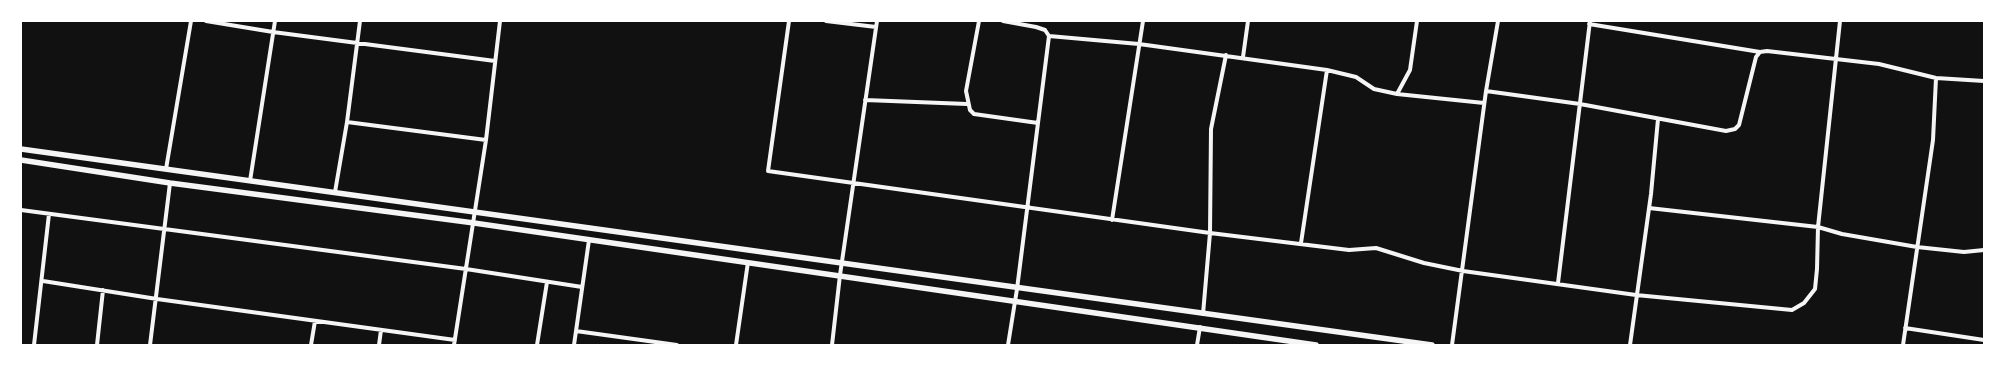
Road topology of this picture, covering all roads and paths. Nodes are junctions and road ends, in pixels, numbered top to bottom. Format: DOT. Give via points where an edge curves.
graph roads {
  1 [pos="191,21"];
  2 [pos="206,21"];
  3 [pos="275,21"];
  4 [pos="360,21"];
  5 [pos="500,21"];
  6 [pos="789,21"];
  7 [pos="826,21"];
  8 [pos="877,21"];
  9 [pos="979,21"];
  10 [pos="1003,21"];
  11 [pos="1143,21"];
  12 [pos="1248,21"];
  13 [pos="1417,21"];
  14 [pos="1498,21"];
  15 [pos="1840,21"];
  16 [pos="1589,22"];
  17 [pos="876,27"];
  18 [pos="273,32"];
  19 [pos="1049,36"];
  20 [pos="357,42"];
  21 [pos="1139,44"];
  22 [pos="1760,52"];
  23 [pos="1226,55"];
  24 [pos="1243,57"];
  25 [pos="1837,59"];
  26 [pos="495,60"];
  27 [pos="1327,70"];
  28 [pos="1936,78"];
  29 [pos="1984,81"];
  30 [pos="1486,91"];
  31 [pos="1397,94"];
  32 [pos="865,100"];
  33 [pos="1484,103"];
  34 [pos="967,104"];
  35 [pos="1580,104"];
  36 [pos="1658,119"];
  37 [pos="347,122"];
  38 [pos="1038,124"];
  39 [pos="486,140"];
  40 [pos="21,149"];
  41 [pos="21,160"];
  42 [pos="166,169"];
  43 [pos="250,181"];
  44 [pos="170,183"];
  45 [pos="853,183"];
  46 [pos="335,192"];
  47 [pos="1028,207"];
  48 [pos="1649,208"];
  49 [pos="21,210"];
  50 [pos="475,212"];
  51 [pos="49,214"];
  52 [pos="1112,220"];
  53 [pos="474,223"];
  54 [pos="1818,227"];
  55 [pos="165,230"];
  56 [pos="1210,234"];
  57 [pos="589,240"];
  58 [pos="1301,244"];
  59 [pos="1917,247"];
  60 [pos="1984,250"];
  61 [pos="748,262"];
  62 [pos="842,264"];
  63 [pos="466,269"];
  64 [pos="1463,270"];
  65 [pos="840,275"];
  66 [pos="43,281"];
  67 [pos="547,282"];
  68 [pos="1558,283"];
  69 [pos="582,287"];
  70 [pos="1017,288"];
  71 [pos="103,290"];
  72 [pos="1636,295"];
  73 [pos="157,300"];
  74 [pos="1015,300"];
  75 [pos="1203,314"];
  76 [pos="315,321"];
  77 [pos="1200,327"];
  78 [pos="1905,328"];
  79 [pos="381,330"];
  80 [pos="576,331"];
  81 [pos="1984,340"];
  82 [pos="454,343"];
  83 [pos="34,345"];
  84 [pos="97,345"];
  85 [pos="150,345"];
  86 [pos="311,345"];
  87 [pos="379,345"];
  88 [pos="536,345"];
  89 [pos="574,345"];
  90 [pos="677,345"];
  91 [pos="736,345"];
  92 [pos="832,345"];
  93 [pos="1008,345"];
  94 [pos="1197,345"];
  95 [pos="1316,345"];
  96 [pos="1432,345"];
  97 [pos="1452,345"];
  98 [pos="1630,345"];
  99 [pos="1903,345"];
  1 -- 42 [label="street"];
  2 -- 18 [label="street"];
  3 -- 18 [label="street"];
  4 -- 20 [label="street"];
  5 -- 26 [label="street"];
  6 -- 45 [label="street" via="768,171"];
  7 -- 17 [label="street"];
  8 -- 17 [label="street"];
  9 -- 34 [label="street" via="966,91"];
  10 -- 19 [label="street" via="1036,27 1045,30"];
  11 -- 21 [label="street"];
  12 -- 24 [label="street"];
  13 -- 31 [label="street" via="1410,70"];
  14 -- 30 [label="street"];
  15 -- 25 [label="street"];
  16 -- 22 [label="street"];
  16 -- 35 [label="street"];
  17 -- 32 [label="street"];
  18 -- 20 [label="street"];
  18 -- 43 [label="street"];
  19 -- 21 [label="street"];
  19 -- 38 [label="street"];
  20 -- 26 [label="street"];
  20 -- 37 [label="street"];
  21 -- 23 [label="street"];
  21 -- 52 [label="street"];
  22 -- 25 [label="street"];
  22 -- 36 [label="street" via="1756,57 1739,125 1735,129 1726,131"];
  23 -- 24 [label="street"];
  23 -- 56 [label="street" via="1211,129"];
  24 -- 27 [label="street"];
  25 -- 28 [label="street" via="1879,64"];
  25 -- 54 [label="street"];
  26 -- 39 [label="street"];
  27 -- 31 [label="street" via="1356,77 1374,89"];
  27 -- 58 [label="street"];
  28 -- 29 [label="street"];
  28 -- 59 [label="street" via="1933,140"];
  30 -- 33 [label="street"];
  30 -- 35 [label="street"];
  31 -- 33 [label="street"];
  32 -- 34 [label="street"];
  32 -- 45 [label="street"];
  33 -- 64 [label="street"];
  34 -- 38 [label="street" via="974,114"];
  35 -- 36 [label="street"];
  35 -- 68 [label="street"];
  36 -- 48 [label="street"];
  37 -- 39 [label="street"];
  37 -- 46 [label="street"];
  38 -- 47 [label="street"];
  39 -- 50 [label="street"];
  40 -- 42 [label="main road"];
  41 -- 44 [label="main road"];
  42 -- 43 [label="main road"];
  43 -- 46 [label="main road"];
  44 -- 53 [label="main road"];
  44 -- 55 [label="street"];
  45 -- 47 [label="street"];
  45 -- 62 [label="street"];
  46 -- 50 [label="main road"];
  47 -- 52 [label="street"];
  47 -- 70 [label="street"];
  48 -- 54 [label="street"];
  48 -- 72 [label="street"];
  49 -- 51 [label="street"];
  50 -- 53 [label="street"];
  50 -- 62 [label="main road"];
  51 -- 55 [label="street"];
  51 -- 66 [label="street"];
  52 -- 56 [label="street"];
  53 -- 57 [label="main road"];
  53 -- 63 [label="street"];
  54 -- 59 [label="street" via="1842,234"];
  54 -- 72 [label="street" via="1815,289 1804,303 1792,310"];
  55 -- 63 [label="street"];
  55 -- 73 [label="street"];
  56 -- 58 [label="street"];
  56 -- 75 [label="street"];
  57 -- 61 [label="main road"];
  57 -- 69 [label="street"];
  58 -- 64 [label="street" via="1349,250 1376,248 1424,263"];
  59 -- 60 [label="street" via="1964,252"];
  59 -- 78 [label="street"];
  61 -- 65 [label="main road"];
  61 -- 91 [label="street"];
  62 -- 65 [label="street"];
  62 -- 70 [label="main road"];
  63 -- 67 [label="street"];
  63 -- 82 [label="street"];
  64 -- 68 [label="street"];
  64 -- 97 [label="street"];
  65 -- 74 [label="main road"];
  65 -- 92 [label="street"];
  66 -- 71 [label="street"];
  66 -- 83 [label="street"];
  67 -- 69 [label="street"];
  67 -- 88 [label="street"];
  68 -- 72 [label="street"];
  69 -- 80 [label="street"];
  70 -- 74 [label="street"];
  70 -- 75 [label="main road"];
  71 -- 73 [label="street"];
  71 -- 84 [label="street"];
  72 -- 98 [label="street"];
  73 -- 76 [label="street"];
  73 -- 85 [label="street"];
  74 -- 77 [label="main road"];
  74 -- 93 [label="street"];
  75 -- 96 [label="main road"];
  76 -- 79 [label="street"];
  76 -- 86 [label="street"];
  77 -- 94 [label="street"];
  77 -- 95 [label="main road"];
  78 -- 81 [label="street"];
  78 -- 99 [label="street"];
  79 -- 82 [label="street"];
  79 -- 87 [label="street"];
  80 -- 89 [label="street"];
  80 -- 90 [label="street"];
}
